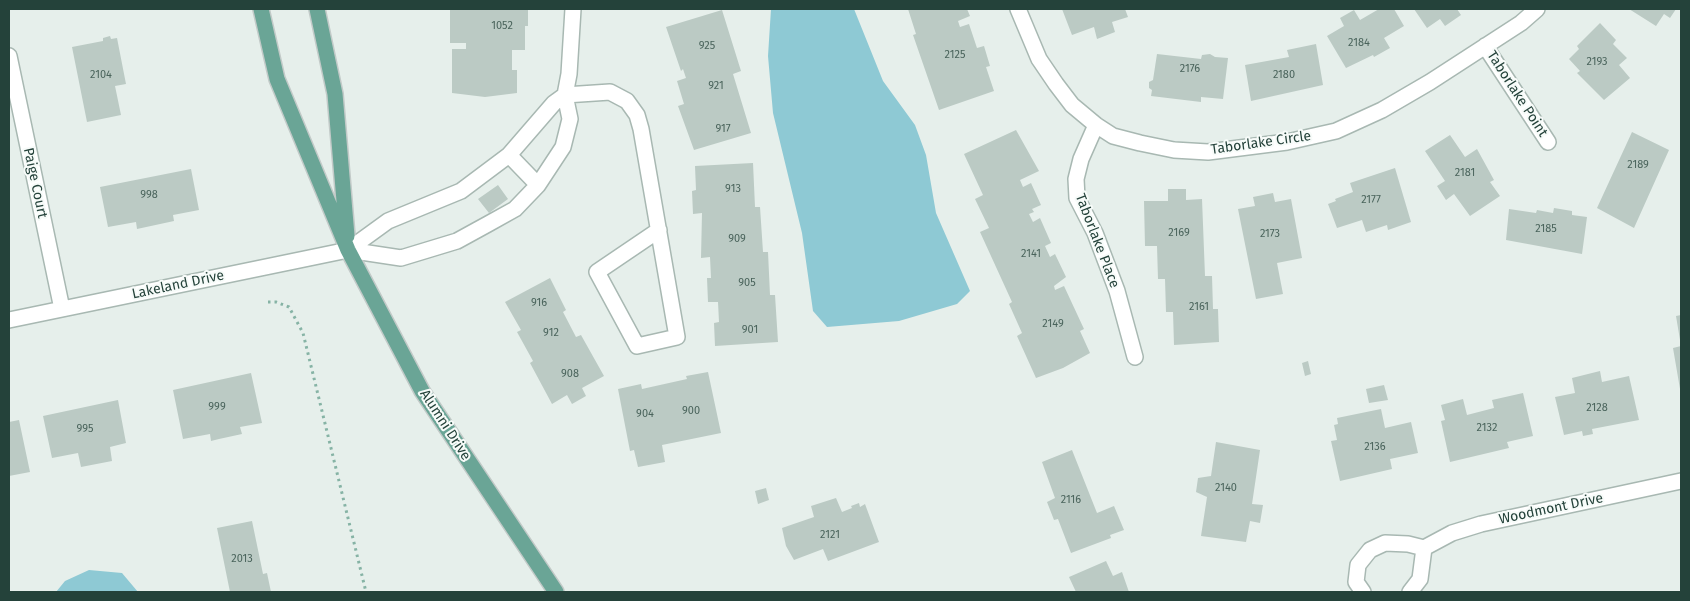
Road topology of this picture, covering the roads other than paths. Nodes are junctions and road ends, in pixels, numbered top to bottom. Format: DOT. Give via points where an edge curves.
graph roads {
  1 [pos="261,9"];
  2 [pos="317,9"];
  3 [pos="573,9"];
  4 [pos="1018,9"];
  5 [pos="1537,9"];
  6 [pos="1485,46"];
  7 [pos="9,56"];
  8 [pos="565,95"];
  9 [pos="1096,126"];
  10 [pos="1548,142"];
  11 [pos="509,154"];
  12 [pos="538,185"];
  13 [pos="659,230"];
  14 [pos="348,250"];
  15 [pos="62,309"];
  16 [pos="9,320"];
  17 [pos="1136,357"];
  18 [pos="1681,481"];
  19 [pos="1424,548"];
  20 [pos="556,592"];
  21 [pos="1363,592"];
  22 [pos="1410,592"];
  1 -- 14 [label="main road, Alumni Drive" via="277,79"];
  2 -- 14 [label="main road, Alumni Drive" via="335,94"];
  3 -- 8 [label="street"];
  4 -- 9 [label="street, Taborlake Circle" via="1039,59 1072,105"];
  5 -- 6 [label="street, Taborlake Circle"];
  6 -- 9 [label="street, Taborlake Circle" via="1382,110 1336,131 1287,142 1208,152 1174,150 1113,136"];
  6 -- 10 [label="street, Taborlake Point"];
  7 -- 15 [label="street, Paige Court"];
  8 -- 11 [label="street"];
  8 -- 12 [label="street" via="570,119 563,147"];
  8 -- 13 [label="street" via="610,92 627,101 638,115"];
  9 -- 17 [label="street, Taborlake Place" via="1076,179 1078,198 1095,233"];
  11 -- 12 [label="street"];
  11 -- 14 [label="street" via="461,191 388,221"];
  12 -- 14 [label="street" via="514,209 457,241 401,258"];
  13 -- 13 [label="street" via="677,337 637,346 597,272"];
  14 -- 15 [label="street, Lakeland Drive"];
  14 -- 20 [label="main road, Alumni Drive" via="422,391"];
  15 -- 16 [label="street, Lakeland Drive"];
  18 -- 19 [label="street, Woodmont Drive" via="1481,524 1452,533"];
  19 -- 21 [label="street" via="1386,543 1370,550 1358,565 1356,582"];
  19 -- 22 [label="street" via="1420,579"];
}
